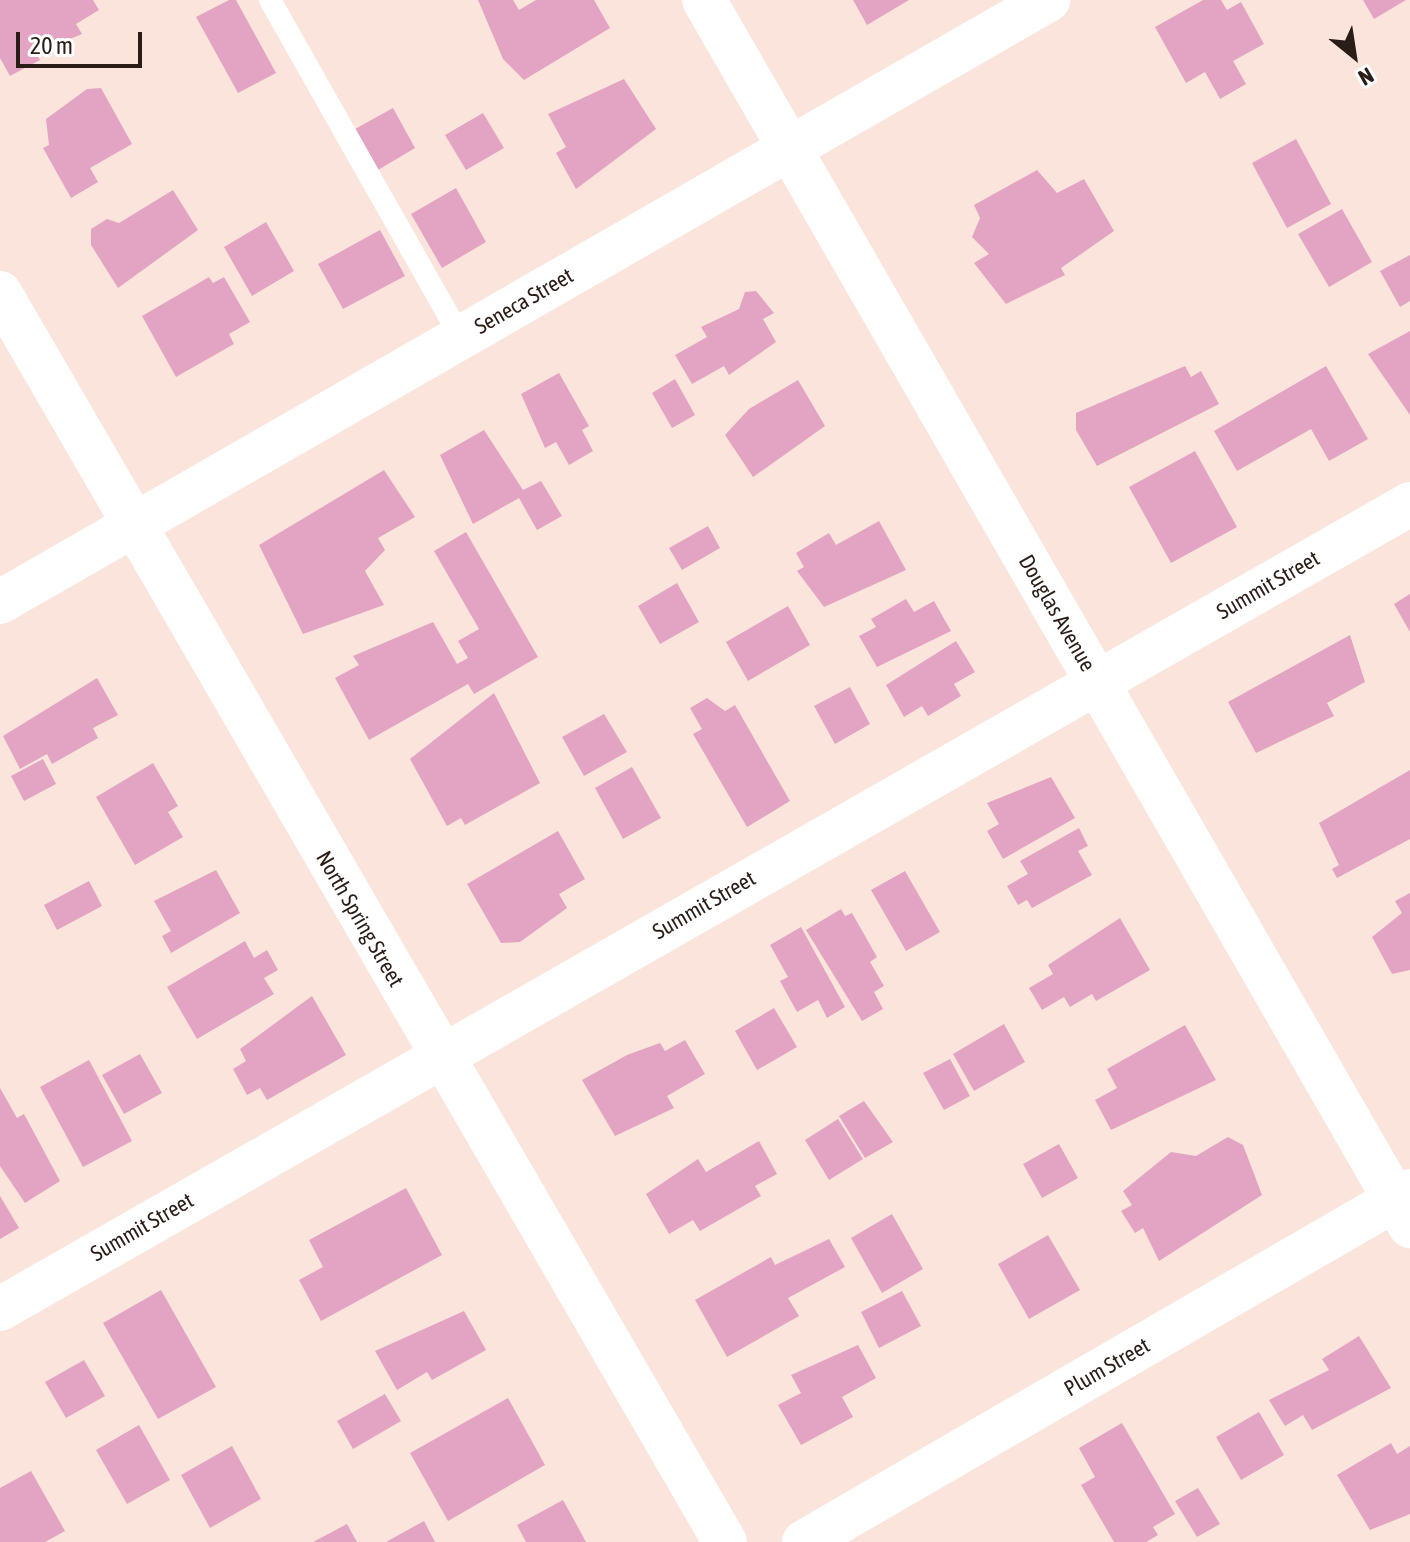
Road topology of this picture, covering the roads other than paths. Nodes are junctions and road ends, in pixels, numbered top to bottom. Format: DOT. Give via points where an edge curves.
graph roads {
  1 [pos="270,0"];
  2 [pos="704,0"];
  3 [pos="1048,0"];
  4 [pos="790,147"];
  5 [pos="0,293"];
  6 [pos="461,337"];
  7 [pos="1410,504"];
  8 [pos="134,526"];
  9 [pos="0,602"];
  10 [pos="1097,682"];
  11 [pos="439,1056"];
  12 [pos="1405,1206"];
  13 [pos="0,1309"];
  14 [pos="725,1542"];
  15 [pos="804,1542"];
  1 -- 6 [label="lane"];
  2 -- 4 [label="street, Douglas Avenue"];
  3 -- 4 [label="street, Seneca Street"];
  4 -- 6 [label="street, Seneca Street"];
  4 -- 10 [label="street, Douglas Avenue"];
  5 -- 8 [label="street, North Spring Street"];
  6 -- 8 [label="street, Seneca Street"];
  7 -- 10 [label="street, Summit Street"];
  8 -- 9 [label="street, Seneca Street"];
  8 -- 11 [label="street, North Spring Street"];
  10 -- 11 [label="street, Summit Street"];
  10 -- 12 [label="street, Douglas Avenue"];
  11 -- 13 [label="street, Summit Street"];
  11 -- 14 [label="street, North Spring Street"];
  12 -- 15 [label="street, Plum Street"];
}
